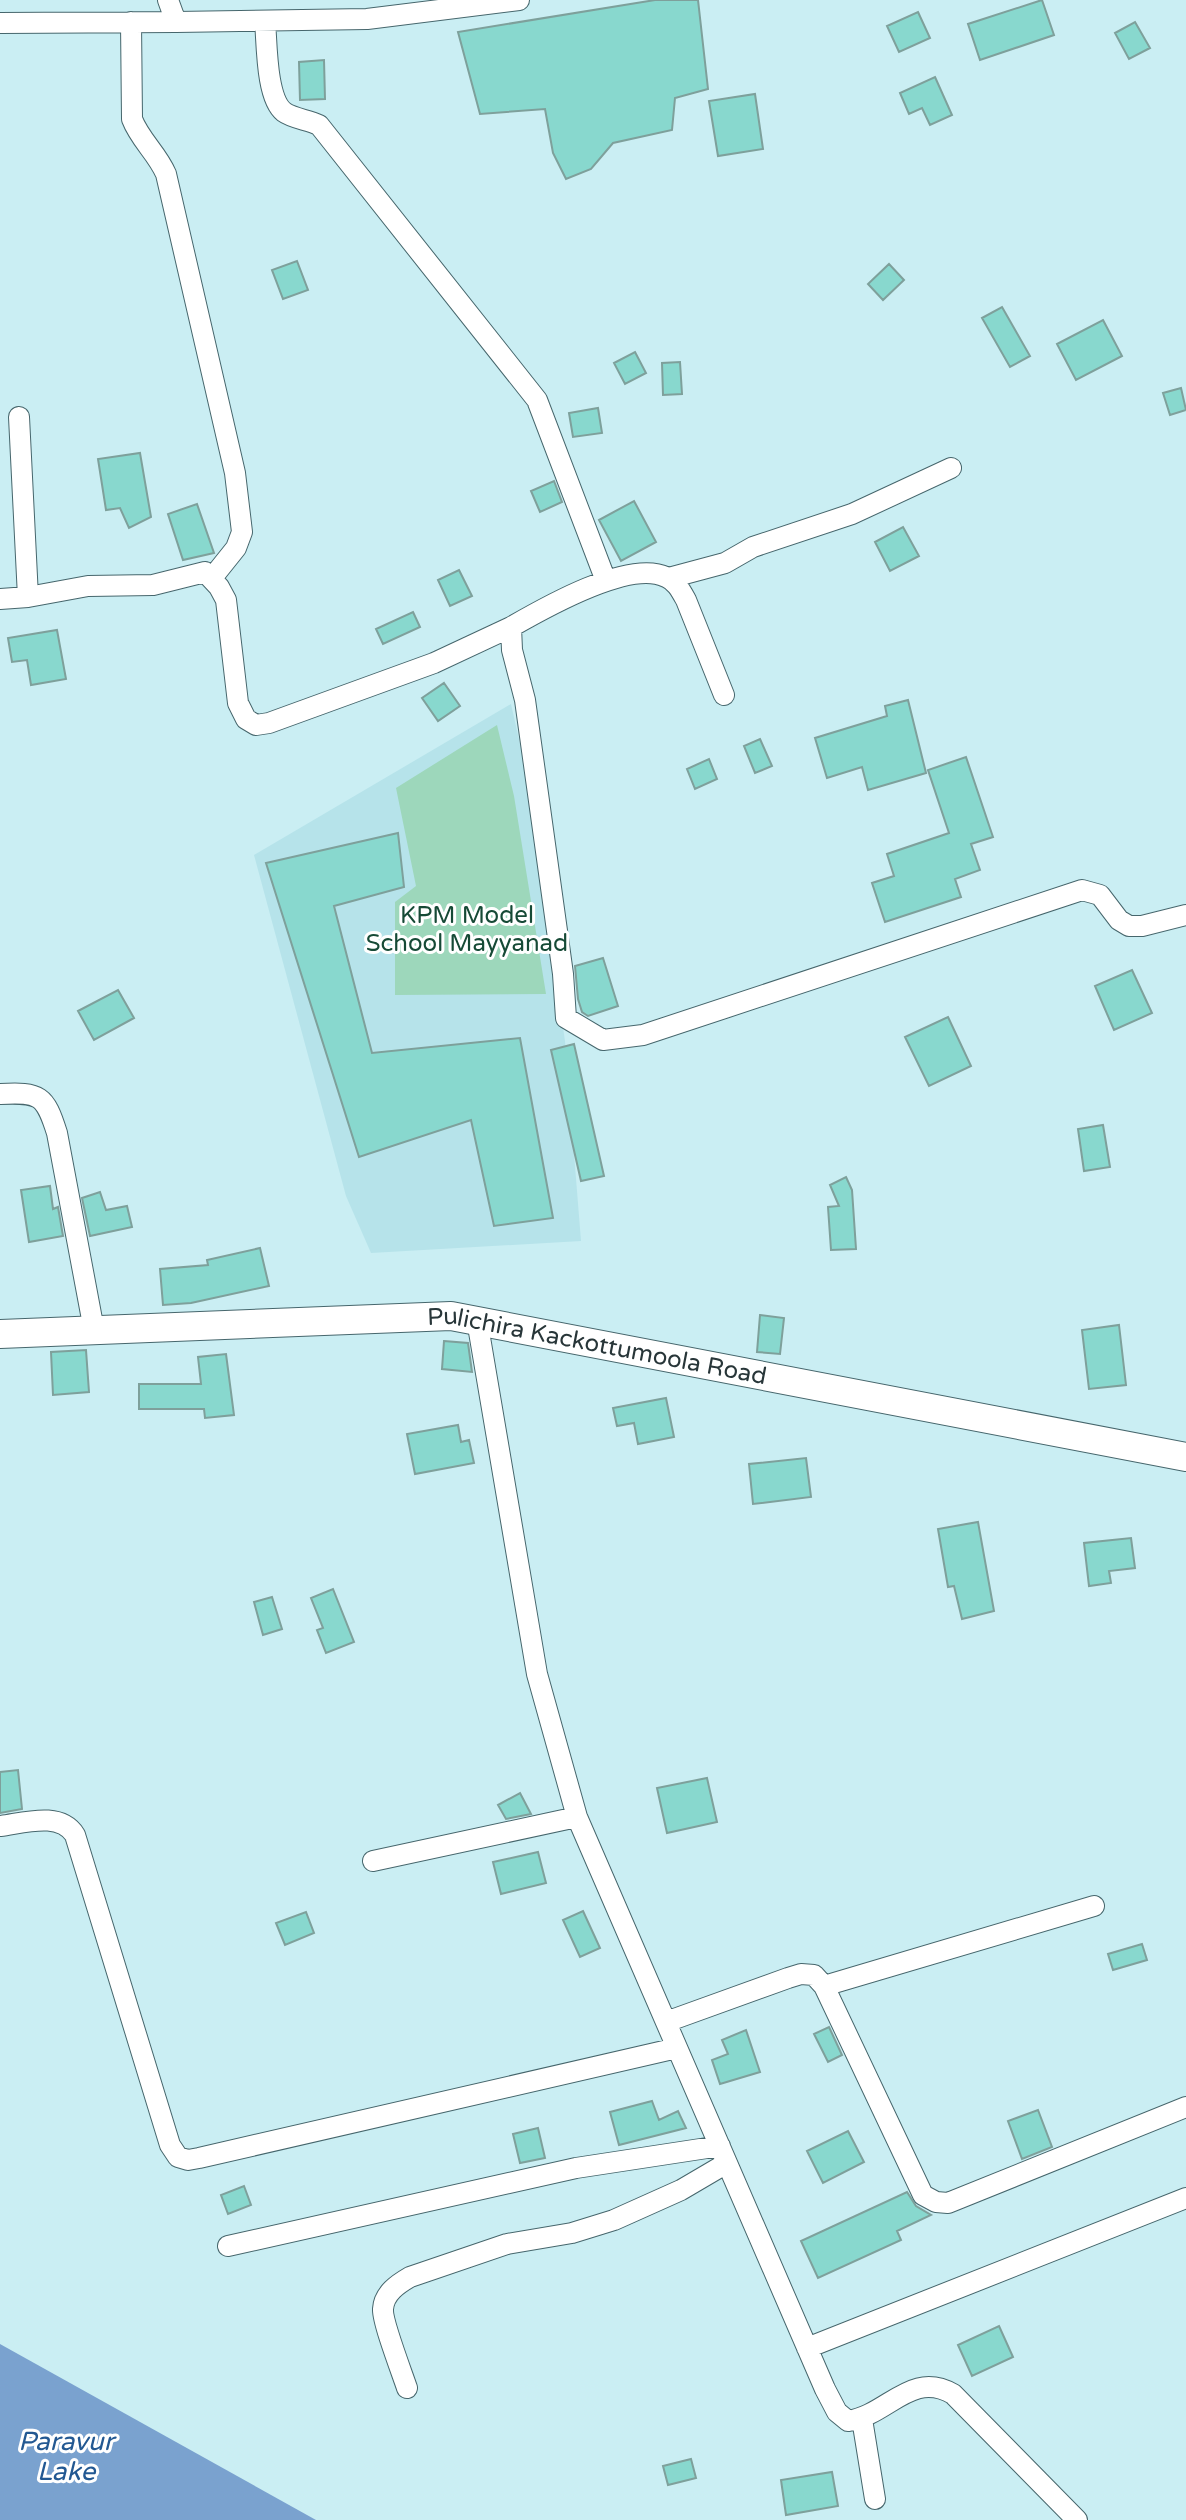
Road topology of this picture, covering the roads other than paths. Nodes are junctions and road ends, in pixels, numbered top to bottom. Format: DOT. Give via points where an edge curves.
graph roads {
  1 [pos="168,0"];
  2 [pos="519,0"];
  3 [pos="265,21"];
  4 [pos="131,22"];
  5 [pos="176,22"];
  6 [pos="0,23"];
  7 [pos="19,417"];
  8 [pos="951,468"];
  9 [pos="212,578"];
  10 [pos="669,578"];
  11 [pos="606,581"];
  12 [pos="28,597"];
  13 [pos="0,599"];
  14 [pos="511,627"];
  15 [pos="724,695"];
  16 [pos="1186,915"];
  17 [pos="0,1094"];
  18 [pos="477,1320"];
  19 [pos="94,1330"];
  20 [pos="0,1334"];
  21 [pos="1186,1457"];
  22 [pos="577,1817"];
  23 [pos="0,1826"];
  24 [pos="373,1861"];
  25 [pos="1094,1906"];
  26 [pos="824,1986"];
  27 [pos="666,2022"];
  28 [pos="677,2048"];
  29 [pos="1186,2107"];
  30 [pos="723,2154"];
  31 [pos="1186,2198"];
  32 [pos="228,2246"];
  33 [pos="807,2348"];
  34 [pos="407,2388"];
  35 [pos="862,2419"];
  36 [pos="875,2499"];
  37 [pos="1077,2520"];
  1 -- 5 [label="street"];
  2 -- 3 [label="street" via="367,19"];
  3 -- 5 [label="street"];
  3 -- 11 [label="street" via="276,103 285,113 319,125 537,400"];
  4 -- 5 [label="street"];
  4 -- 6 [label="street"];
  4 -- 9 [label="street" via="132,119 166,174 235,473 242,532"];
  7 -- 12 [label="street"];
  8 -- 10 [label="street" via="852,514 753,547 725,563"];
  9 -- 12 [label="street" via="205,572 153,585 88,586"];
  9 -- 14 [label="street" via="226,600 238,703 256,725 434,663"];
  10 -- 11 [label="street" via="636,573"];
  10 -- 15 [label="street" via="686,600"];
  11 -- 14 [label="street"];
  12 -- 13 [label="street"];
  14 -- 16 [label="street" via="566,1018 603,1040 643,1035 1082,890 1100,895 1129,926"];
  17 -- 19 [label="street" via="40,1097 50,1111"];
  18 -- 19 [label="main road, Pulichira Kackottumoola Road" via="451,1316"];
  18 -- 21 [label="main road, Pulichira Kackottumoola Road"];
  18 -- 22 [label="street" via="537,1674"];
  19 -- 20 [label="main road, Pulichira Kackottumoola Road"];
  22 -- 24 [label="street"];
  22 -- 27 [label="street"];
  23 -- 28 [label="street" via="59,1822 75,1835 178,2157 188,2160"];
  25 -- 26 [label="street"];
  26 -- 27 [label="street" via="814,1975 801,1974"];
  26 -- 29 [label="street" via="923,2195 936,2202 948,2203"];
  27 -- 28 [label="street"];
  28 -- 30 [label="street"];
  30 -- 32 [label="street" via="576,2168"];
  30 -- 33 [label="street"];
  30 -- 34 [label="street" via="681,2190 614,2220 507,2244 400,2283 388,2293 383,2310"];
  31 -- 33 [label="street"];
  33 -- 35 [label="street" via="837,2412 848,2421"];
  35 -- 36 [label="street"];
  35 -- 37 [label="street" via="914,2389 941,2387"];
}
